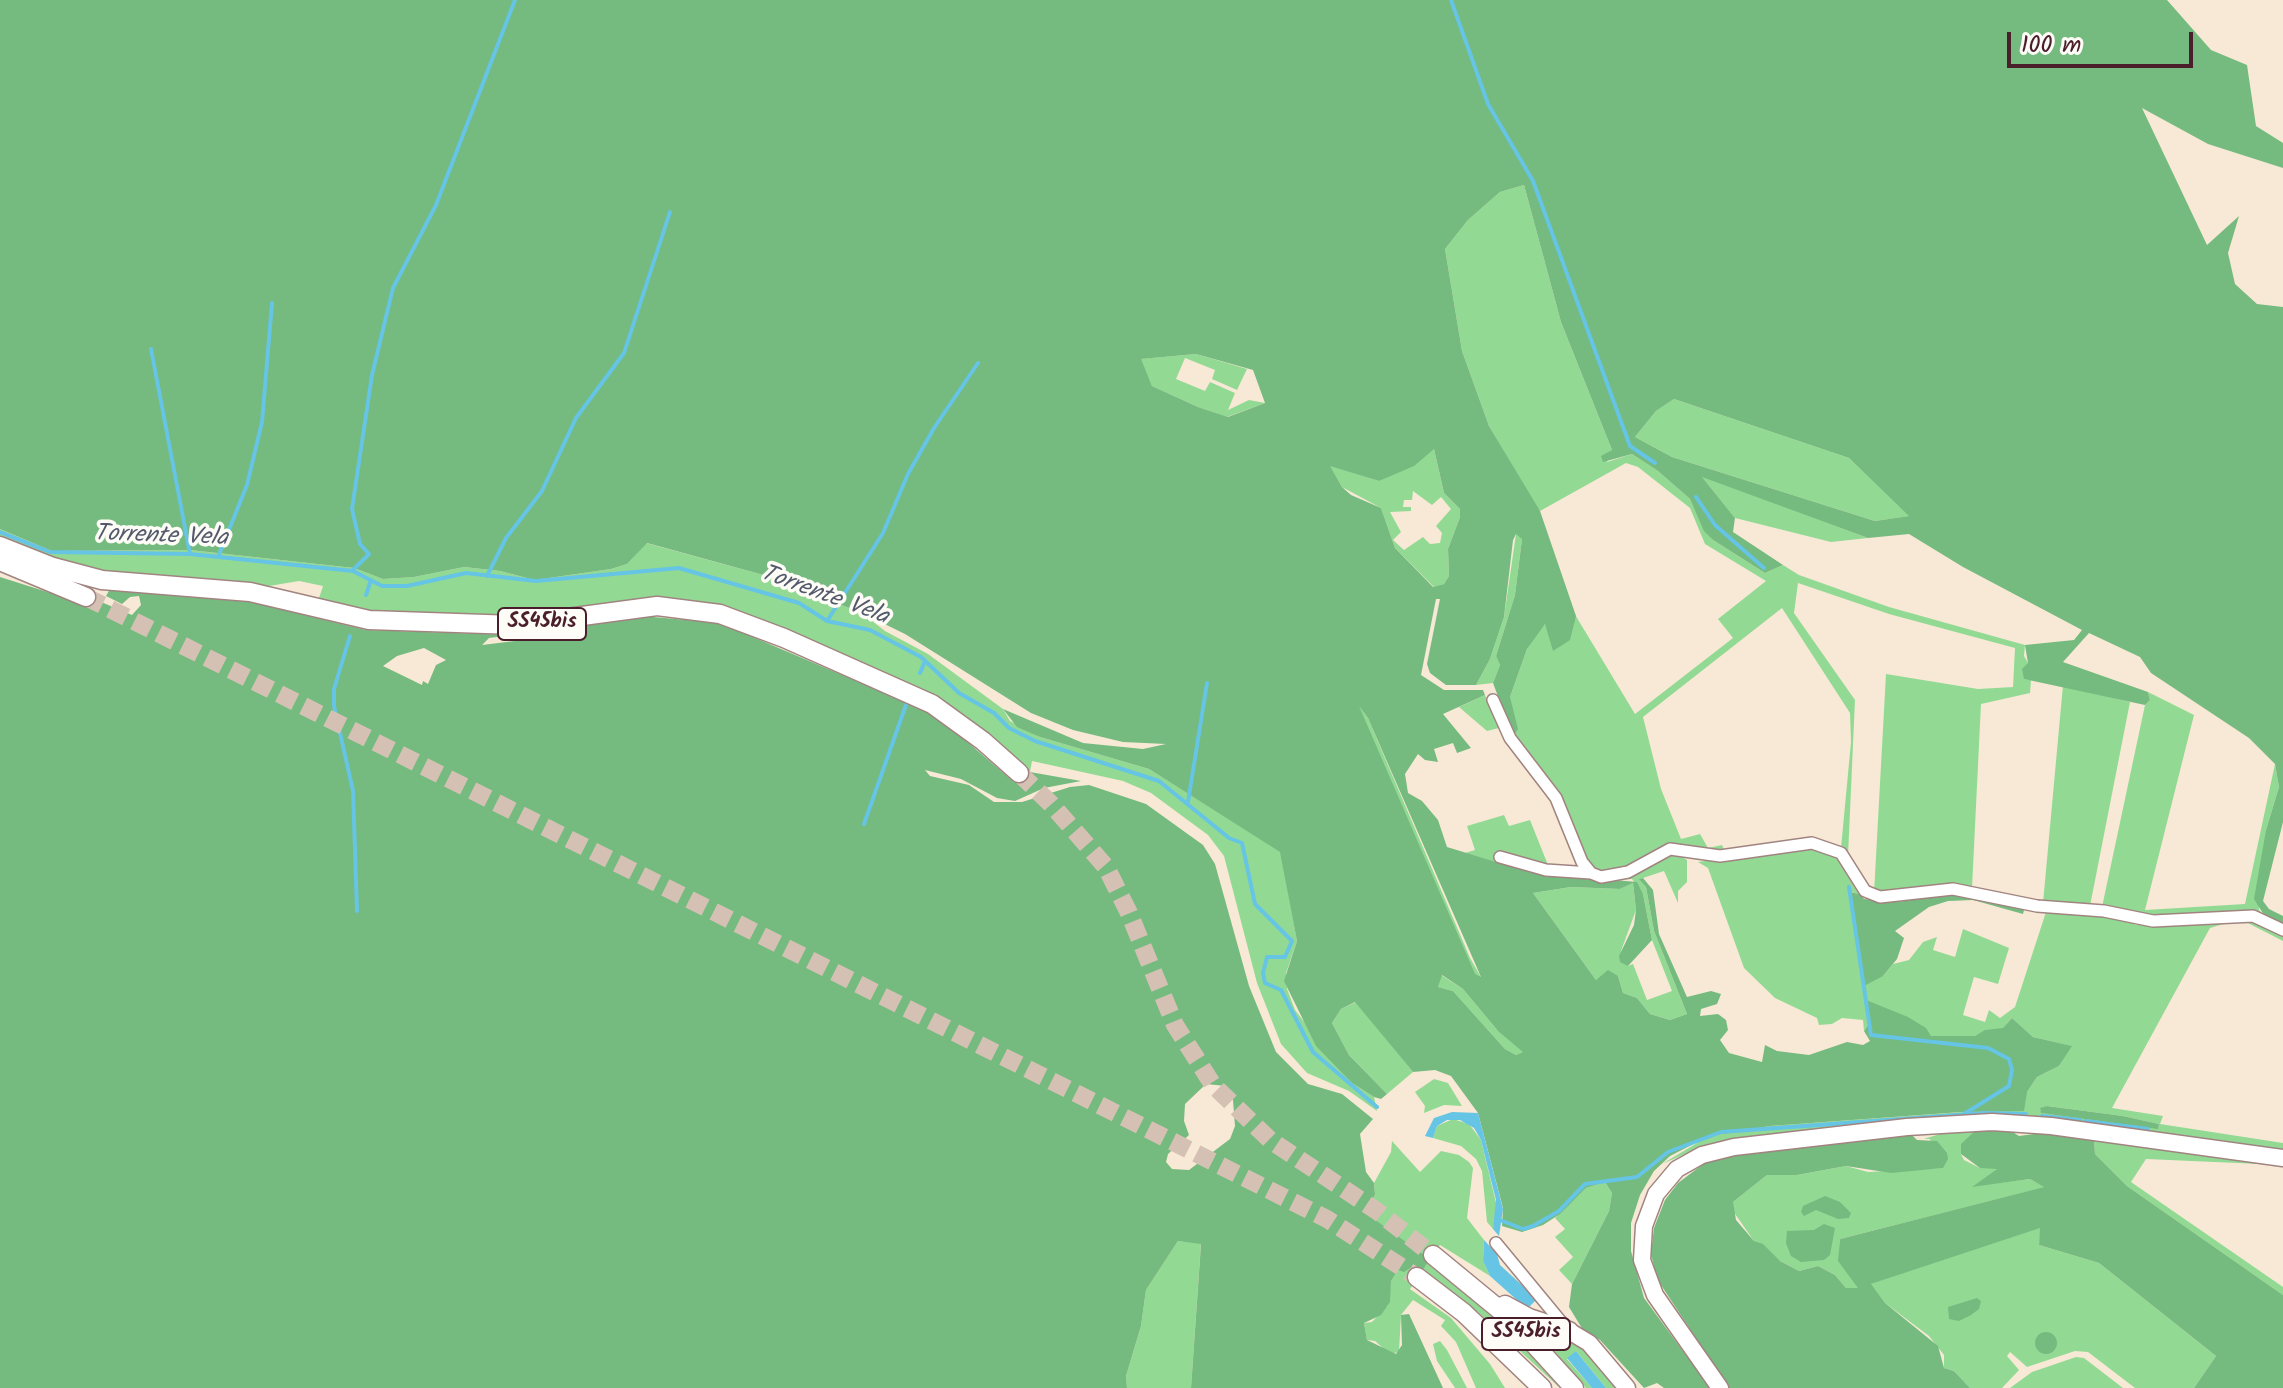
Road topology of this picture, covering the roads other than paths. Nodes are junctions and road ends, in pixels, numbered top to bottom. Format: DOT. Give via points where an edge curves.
graph roads {
  1 [pos="0,546"];
  2 [pos="0,561"];
  3 [pos="23,563"];
  4 [pos="86,597"];
  5 [pos="1493,700"];
  6 [pos="1019,773"];
  7 [pos="1500,857"];
  8 [pos="1591,873"];
  9 [pos="2283,930"];
  10 [pos="2283,1158"];
  11 [pos="1496,1243"];
  12 [pos="1433,1255"];
  13 [pos="1417,1277"];
  14 [pos="1472,1286"];
  15 [pos="1569,1331"];
  16 [pos="1495,1342"];
  17 [pos="1524,1388"];
  18 [pos="1542,1388"];
  19 [pos="1574,1388"];
  20 [pos="1627,1388"];
  21 [pos="1720,1388"];
  1 -- 3 [label="highway, SS45bis"];
  2 -- 3 [label="highway, SS45bis"];
  3 -- 4 [label="highway, SS45bis"];
  3 -- 6 [label="highway, SS45bis" via="102,580 250,592 369,620 515,625 648,606 720,614 932,704"];
  5 -- 8 [label="street" via="1510,738 1556,798 1576,852"];
  7 -- 8 [label="street" via="1546,870"];
  8 -- 9 [label="street" via="1616,877 1670,849 1720,856 1812,843 1841,853 1865,891 1880,897 1953,889 2153,921 2253,916"];
  10 -- 21 [label="main road" via="1992,1122 1907,1127 1702,1155 1677,1169 1656,1194 1644,1226 1642,1260 1655,1295"];
  11 -- 15 [label="street"];
  12 -- 14 [label="highway, SS45bis"];
  13 -- 16 [label="highway, SS45bis"];
  14 -- 15 [label="highway" via="1529,1318"];
  14 -- 19 [label="highway, SS45bis" via="1512,1320"];
  15 -- 20 [label="main road" via="1589,1343"];
  16 -- 17 [label="highway"];
  16 -- 18 [label="highway, SS45bis"];
}
